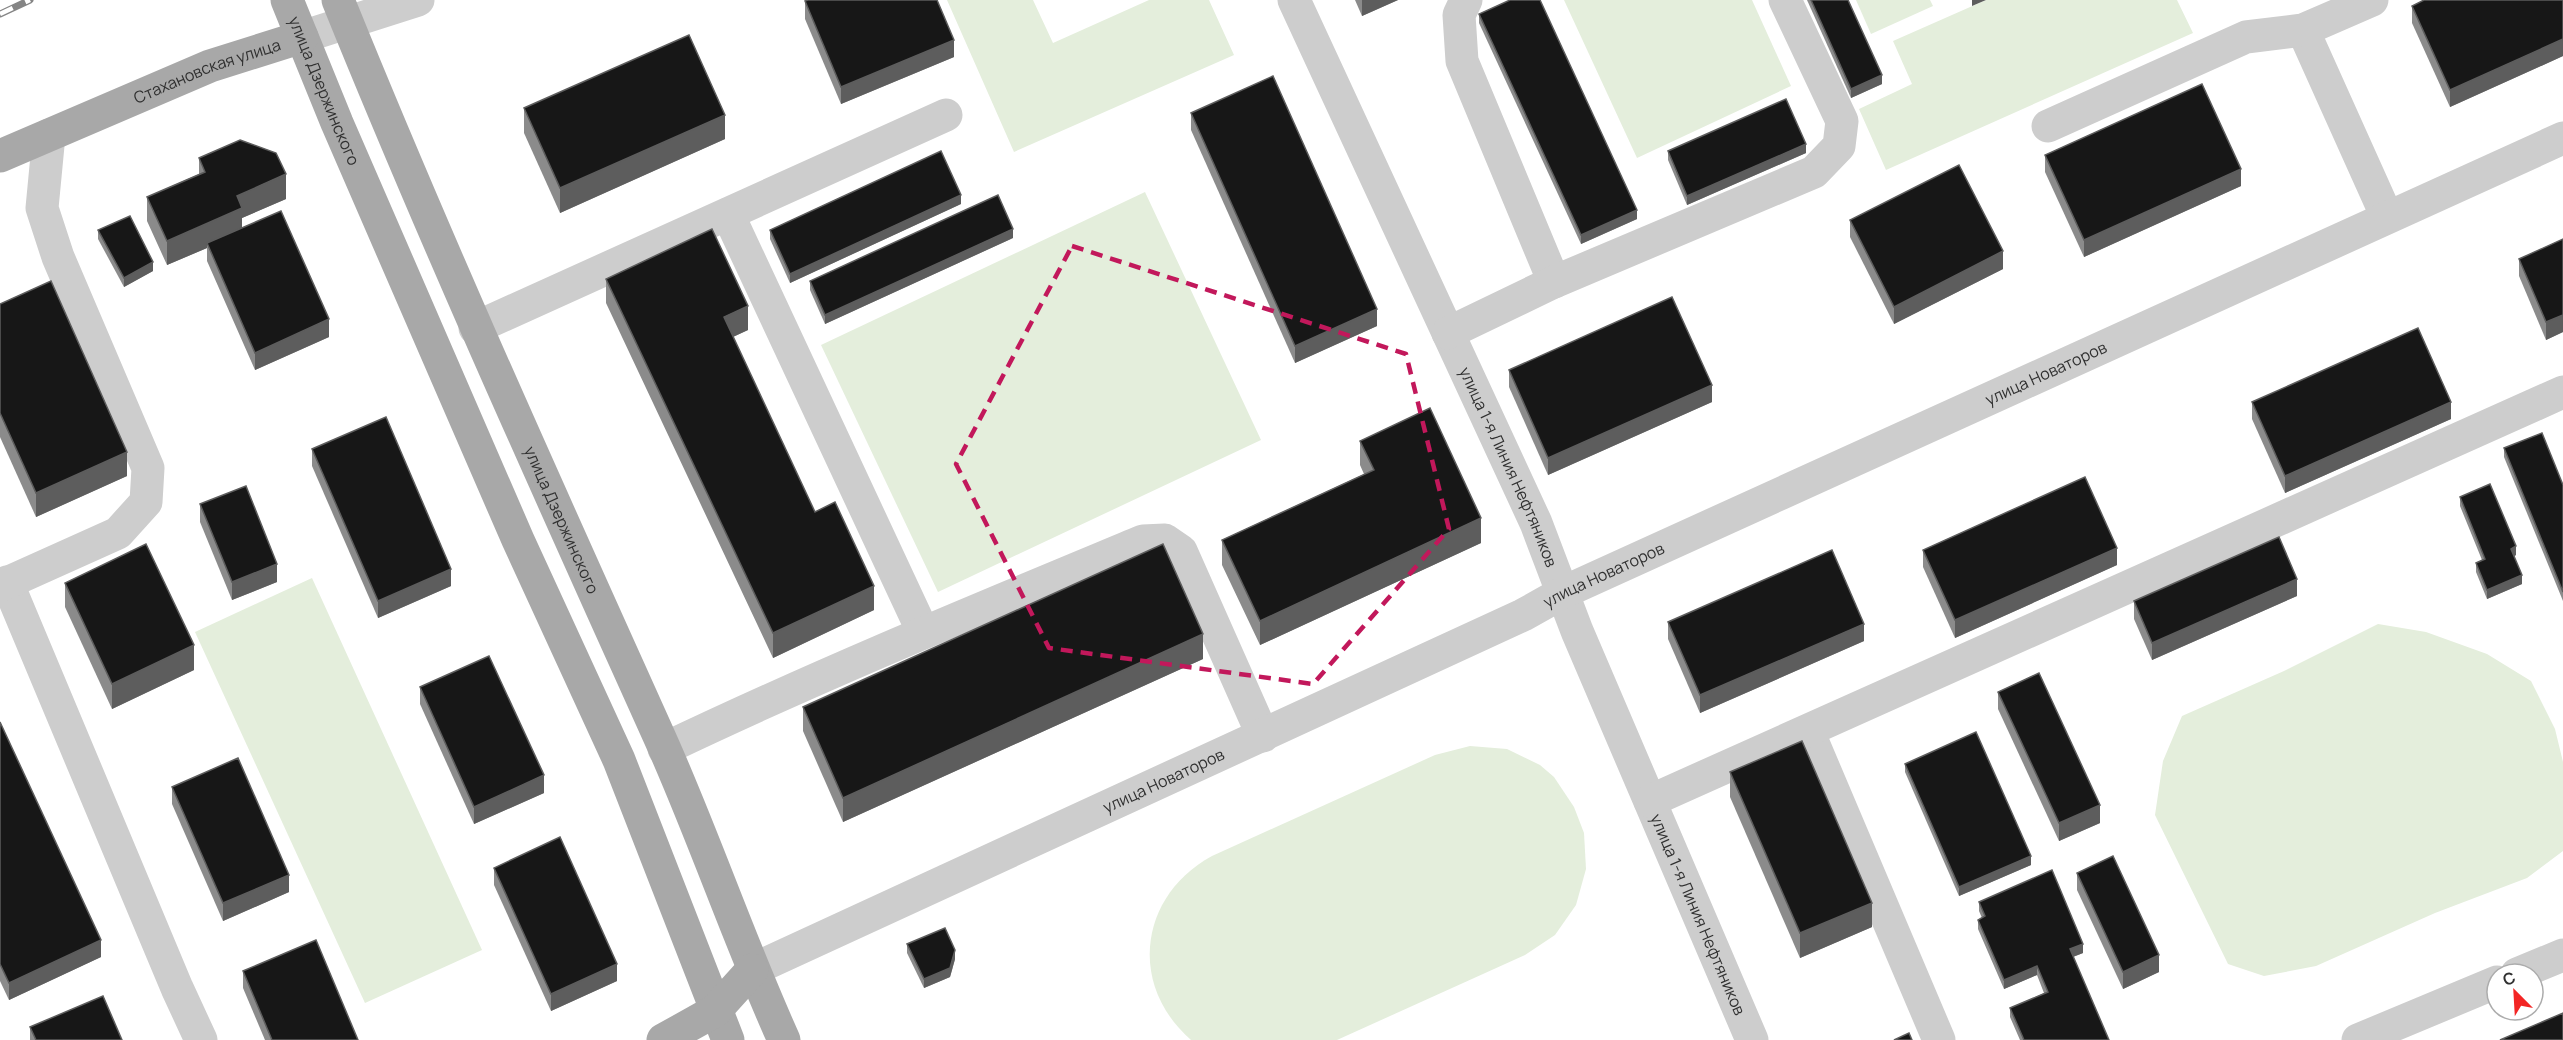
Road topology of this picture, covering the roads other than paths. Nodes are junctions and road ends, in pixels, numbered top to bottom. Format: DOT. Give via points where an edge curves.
graph roads {
  1 [pos="287,0"];
  2 [pos="418,0"];
  3 [pos="1294,0"];
  4 [pos="1466,0"];
  5 [pos="1785,0"];
  6 [pos="2372,0"];
  7 [pos="343,11"];
  8 [pos="2303,30"];
  9 [pos="302,37"];
  10 [pos="946,116"];
  11 [pos="2048,126"];
  12 [pos="49,135"];
  13 [pos="2563,138"];
  14 [pos="0,156"];
  15 [pos="728,214"];
  16 [pos="2387,217"];
  17 [pos="1554,282"];
  18 [pos="475,328"];
  19 [pos="1448,333"];
  20 [pos="2563,392"];
  21 [pos="4,584"];
  22 [pos="1564,592"];
  23 [pos="923,632"];
  24 [pos="1808,731"];
  25 [pos="1263,736"];
  26 [pos="664,749"];
  27 [pos="1650,801"];
  28 [pos="2563,955"];
  29 [pos="2545,962"];
  30 [pos="752,970"];
  31 [pos="2485,987"];
  32 [pos="715,1011"];
  33 [pos="2378,1036"];
  34 [pos="201,1040"];
  35 [pos="663,1040"];
  36 [pos="728,1040"];
  37 [pos="784,1040"];
  38 [pos="1752,1040"];
  39 [pos="1939,1040"];
  1 -- 9 [label="main road, улица Дзержинского"];
  2 -- 7 [label="street, Стахановская улица"];
  3 -- 19 [label="street, улица 1-я Линия Нефтяников"];
  4 -- 17 [label="street" via="1459,15 1462,61"];
  5 -- 17 [label="street" via="1842,121 1839,146 1814,172"];
  6 -- 8 [label="street"];
  7 -- 9 [label="street, Стахановская улица"];
  7 -- 18 [label="main road, улица Дзержинского"];
  8 -- 11 [label="street" via="2246,37"];
  8 -- 16 [label="street"];
  9 -- 12 [label="main road, Стахановская улица" via="210,66"];
  9 -- 32 [label="main road, улица Дзержинского" via="504,507 619,760"];
  10 -- 15 [label="street"];
  12 -- 14 [label="main road, Стахановская улица"];
  12 -- 21 [label="street" via="42,208 58,257 148,468 146,502 118,533"];
  13 -- 16 [label="street, улица Новаторов"];
  15 -- 18 [label="street"];
  15 -- 23 [label="street"];
  16 -- 22 [label="street, улица Новаторов"];
  17 -- 19 [label="street"];
  18 -- 26 [label="main road, улица Дзержинского"];
  19 -- 22 [label="street, улица 1-я Линия Нефтяников"];
  20 -- 24 [label="street"];
  21 -- 34 [label="street"];
  22 -- 25 [label="street, улица Новаторов" via="1523,615"];
  22 -- 27 [label="street, улица 1-я Линия Нефтяников"];
  23 -- 25 [label="street" via="1143,541 1166,540 1180,552"];
  23 -- 26 [label="street"];
  24 -- 27 [label="street"];
  24 -- 39 [label="street"];
  25 -- 30 [label="street, улица Новаторов"];
  26 -- 30 [label="main road, улица Дзержинского"];
  27 -- 38 [label="street, улица 1-я Линия Нефтяников"];
  28 -- 29 [label="street"];
  30 -- 32 [label="main road, улица Новаторов"];
  30 -- 37 [label="main road, улица Дзержинского"];
  31 -- 33 [label="street"];
  32 -- 35 [label="main road, улица Новаторов"];
  32 -- 36 [label="main road, улица Дзержинского"];
}
